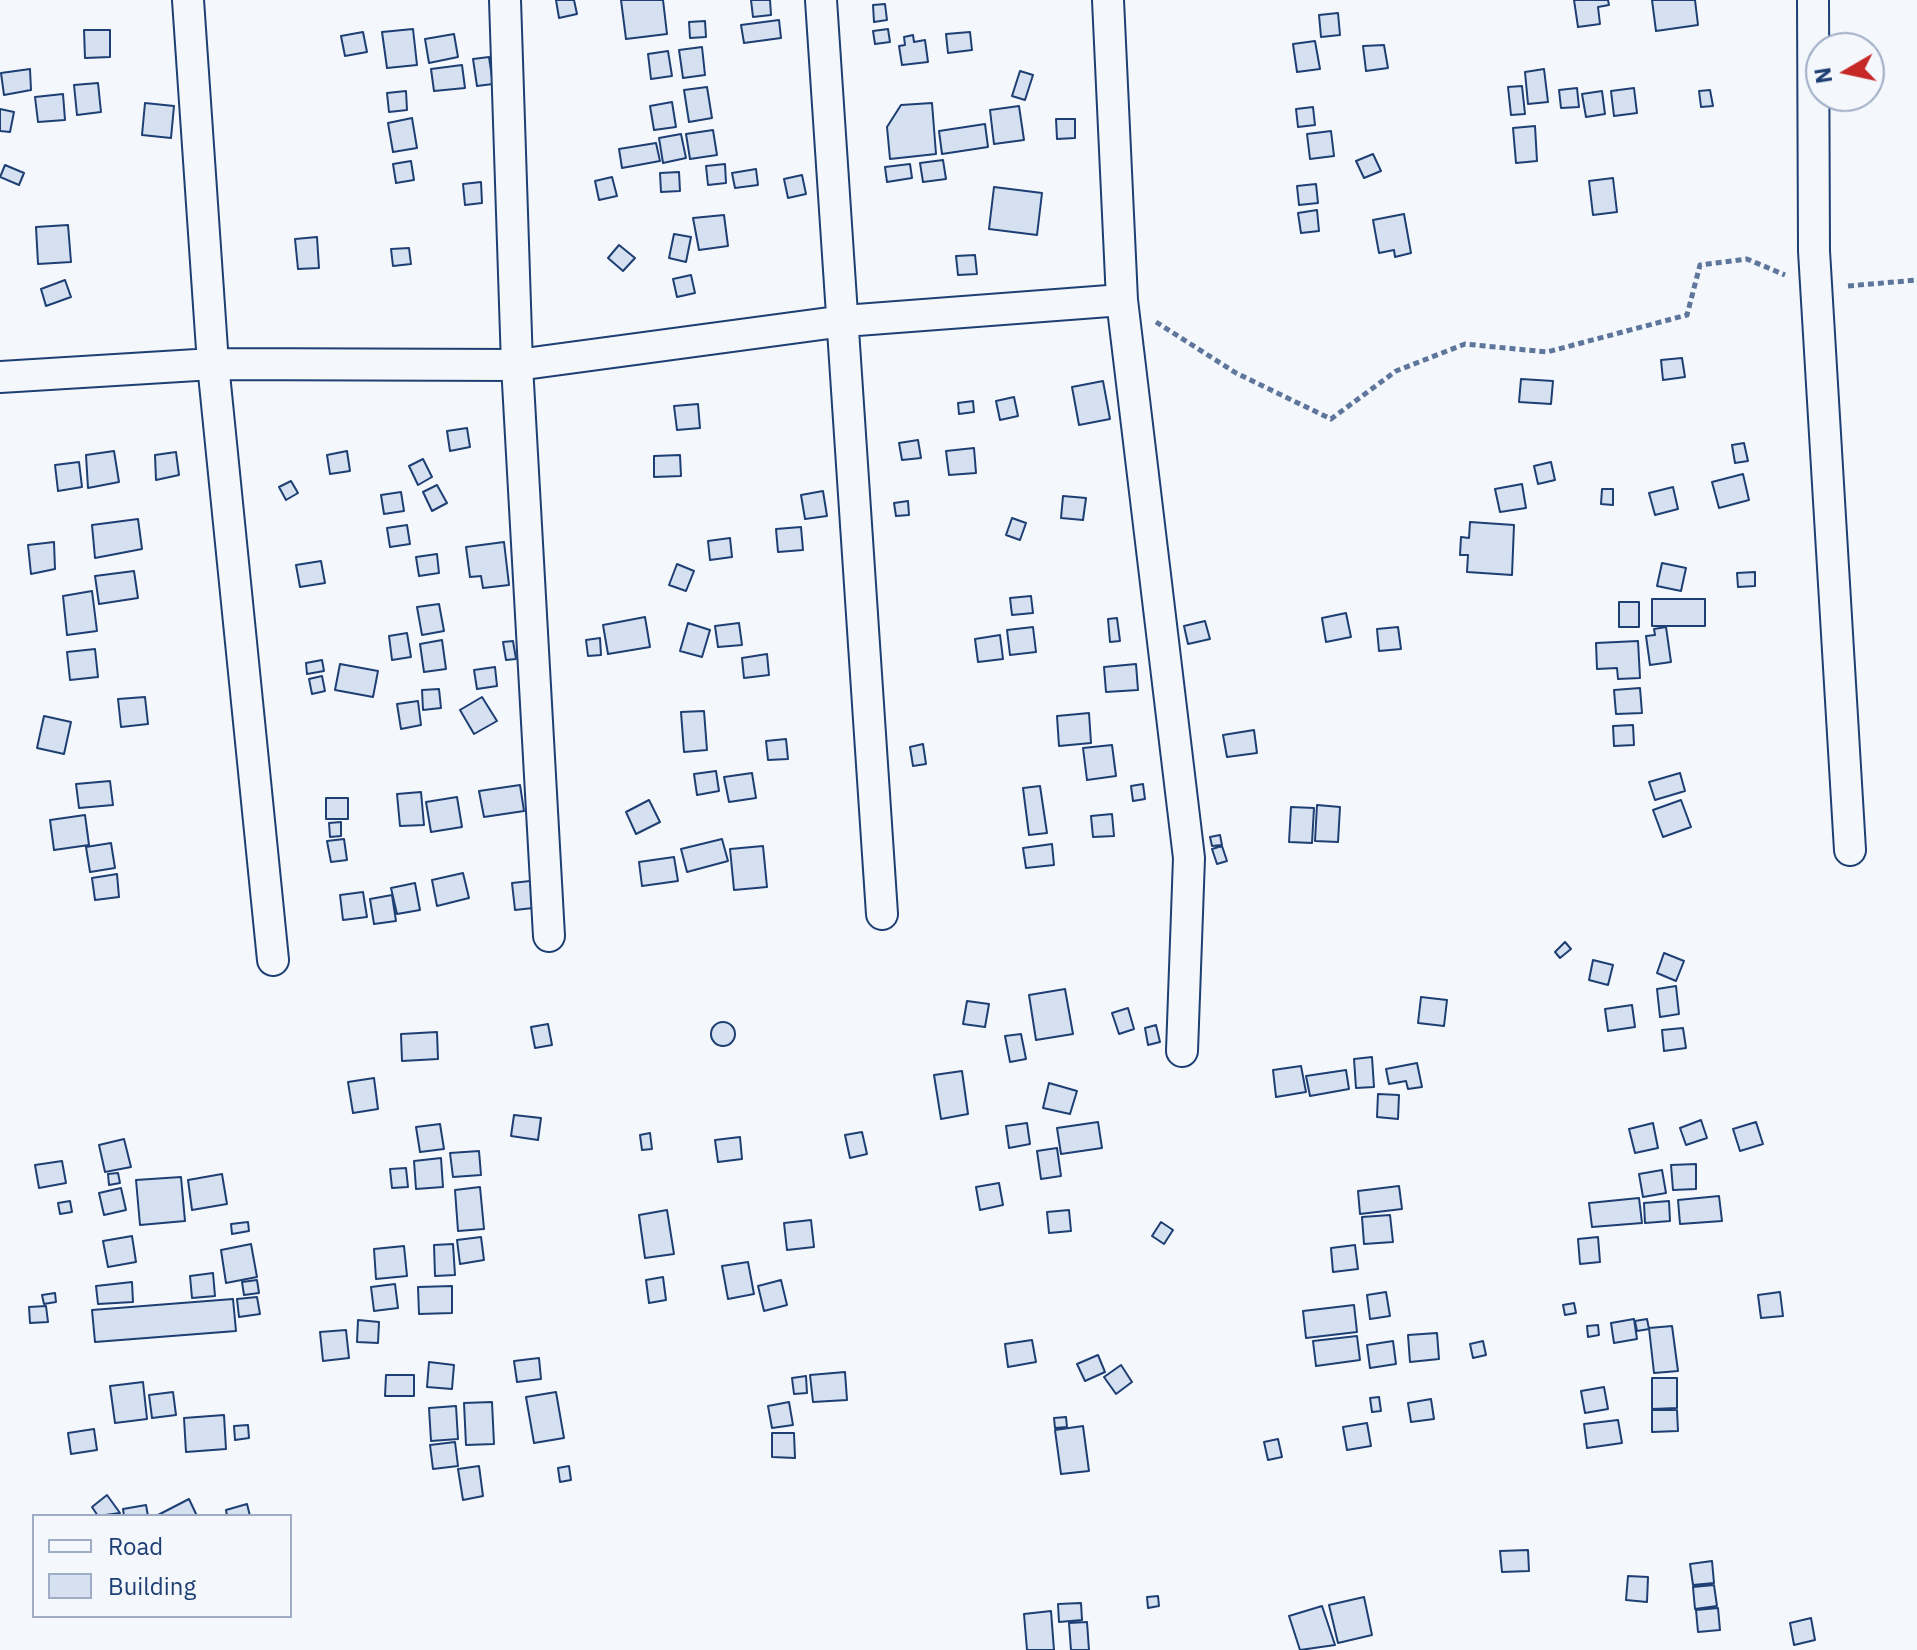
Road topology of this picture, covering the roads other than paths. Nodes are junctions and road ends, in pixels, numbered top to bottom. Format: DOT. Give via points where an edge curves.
graph roads {
  1 [pos="188,0"];
  2 [pos="505,0"];
  3 [pos="821,0"];
  4 [pos="1108,0"];
  5 [pos="1813,0"];
  6 [pos="1122,300"];
  7 [pos="844,321"];
  8 [pos="213,364"];
  9 [pos="517,365"];
  10 [pos="0,377"];
  11 [pos="1850,850"];
  12 [pos="882,914"];
  13 [pos="549,936"];
  14 [pos="273,960"];
  15 [pos="1182,1051"];
  1 -- 8 [label="street"];
  2 -- 9 [label="street"];
  3 -- 7 [label="street"];
  4 -- 6 [label="street"];
  5 -- 11 [label="street" via="1817,289"];
  6 -- 7 [label="street"];
  6 -- 15 [label="street" via="1189,858"];
  7 -- 9 [label="street"];
  7 -- 12 [label="street"];
  8 -- 9 [label="street"];
  8 -- 10 [label="street"];
  8 -- 14 [label="street"];
  9 -- 13 [label="street"];
}
